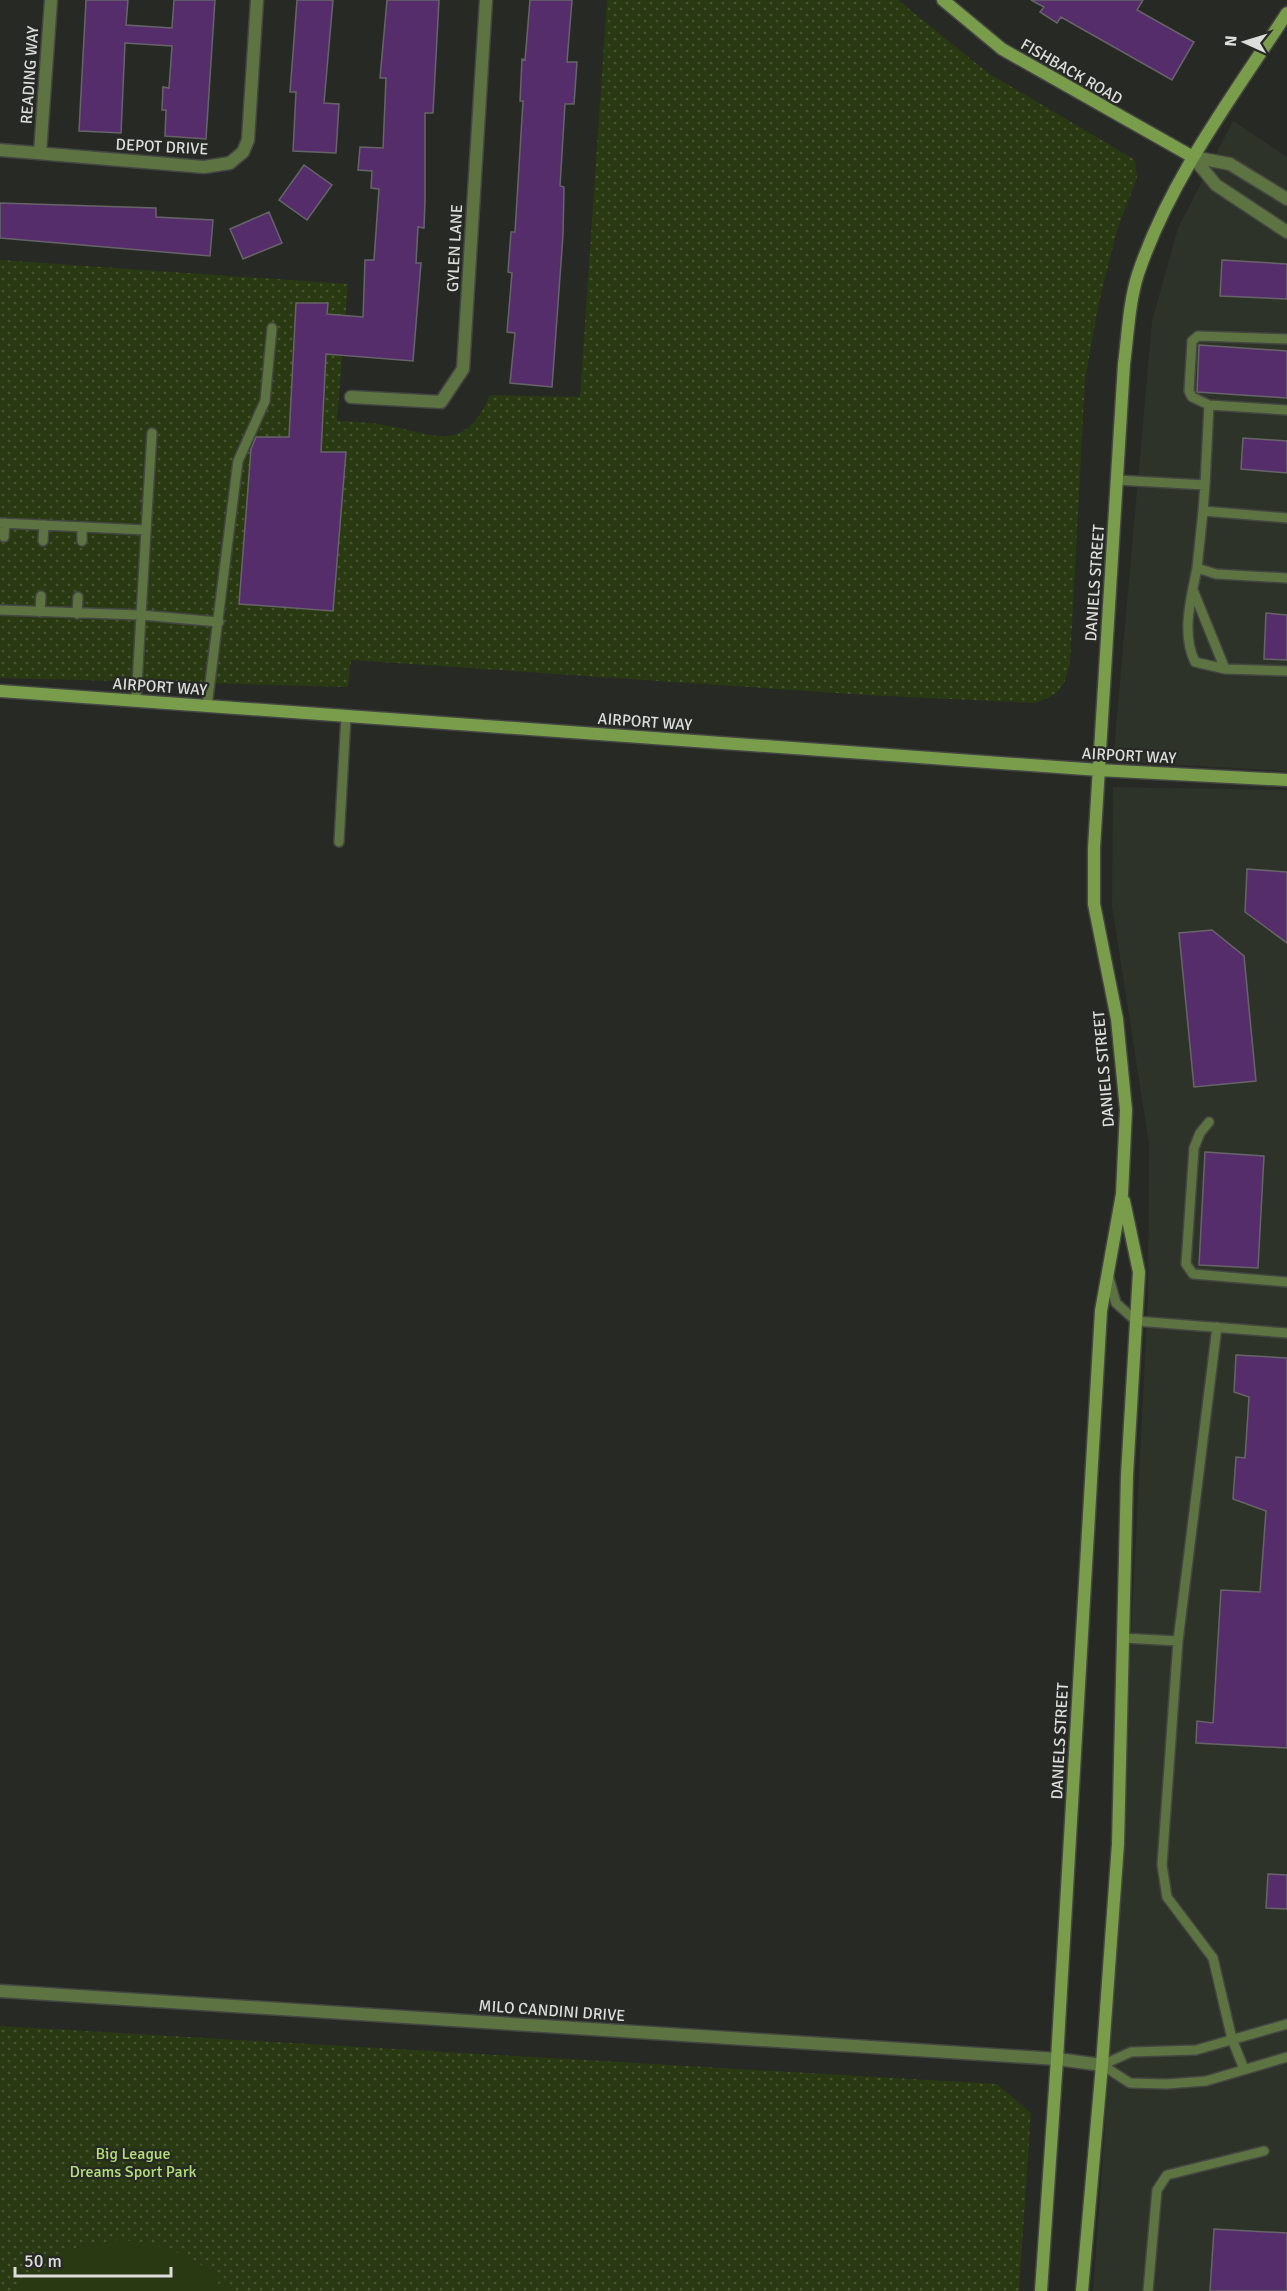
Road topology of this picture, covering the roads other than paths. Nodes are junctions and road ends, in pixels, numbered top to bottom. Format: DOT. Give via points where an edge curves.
graph roads {
  1 [pos="51,0"];
  2 [pos="257,0"];
  3 [pos="486,0"];
  4 [pos="944,0"];
  5 [pos="1287,13"];
  6 [pos="0,150"];
  7 [pos="40,153"];
  8 [pos="1193,157"];
  9 [pos="1287,200"];
  10 [pos="1287,232"];
  11 [pos="272,328"];
  12 [pos="1287,339"];
  13 [pos="351,397"];
  14 [pos="1209,405"];
  15 [pos="1287,410"];
  16 [pos="152,434"];
  17 [pos="1117,480"];
  18 [pos="1205,485"];
  19 [pos="1203,511"];
  20 [pos="1287,518"];
  21 [pos="3,523"];
  22 [pos="44,525"];
  23 [pos="82,528"];
  24 [pos="146,530"];
  25 [pos="4,537"];
  26 [pos="44,541"];
  27 [pos="82,541"];
  28 [pos="1197,568"];
  29 [pos="1287,578"];
  30 [pos="1193,590"];
  31 [pos="41,596"];
  32 [pos="78,597"];
  33 [pos="0,610"];
  34 [pos="40,612"];
  35 [pos="77,614"];
  36 [pos="141,615"];
  37 [pos="219,621"];
  38 [pos="1225,669"];
  39 [pos="1287,671"];
  40 [pos="0,691"];
  41 [pos="136,701"];
  42 [pos="207,706"];
  43 [pos="346,716"];
  44 [pos="1099,771"];
  45 [pos="1287,780"];
  46 [pos="339,842"];
  47 [pos="1209,1122"];
  48 [pos="1122,1194"];
  49 [pos="1107,1273"];
  50 [pos="1287,1282"];
  51 [pos="1136,1321"];
  52 [pos="1217,1327"];
  53 [pos="1287,1333"];
  54 [pos="1122,1638"];
  55 [pos="1178,1641"];
  56 [pos="0,1991"];
  57 [pos="1287,2024"];
  58 [pos="1233,2039"];
  59 [pos="1287,2057"];
  60 [pos="1057,2059"];
  61 [pos="1102,2065"];
  62 [pos="1244,2069"];
  63 [pos="1264,2151"];
  64 [pos="1041,2291"];
  65 [pos="1082,2291"];
  66 [pos="1148,2291"];
  1 -- 7 [label="street, READING WAY"];
  2 -- 7 [label="street, DEPOT DRIVE" via="248,140 243,152 230,163 154,164"];
  3 -- 13 [label="street, GYLEN LANE" via="464,369 441,402"];
  4 -- 8 [label="main road, FISHBACK ROAD" via="1002,50"];
  5 -- 8 [label="main road, DANIELS STREET"];
  6 -- 7 [label="street, DEPOT DRIVE"];
  8 -- 9 [label="street, FISHBACK ROAD" via="1230,164"];
  8 -- 10 [label="street, FISHBACK ROAD" via="1216,185"];
  8 -- 17 [label="main road, DANIELS STREET" via="1156,229 1133,295 1124,364"];
  11 -- 37 [label="lane" via="265,401 238,461"];
  12 -- 14 [label="lane" via="1198,336 1192,341 1188,392"];
  14 -- 15 [label="lane"];
  14 -- 18 [label="lane"];
  16 -- 24 [label="lane"];
  17 -- 18 [label="lane"];
  17 -- 44 [label="main road, DANIELS STREET"];
  18 -- 19 [label="lane"];
  19 -- 20 [label="lane"];
  19 -- 28 [label="lane"];
  21 -- 22 [label="lane"];
  21 -- 25 [label="lane"];
  22 -- 23 [label="lane"];
  22 -- 26 [label="lane"];
  23 -- 24 [label="lane"];
  23 -- 27 [label="lane"];
  24 -- 36 [label="lane"];
  28 -- 29 [label="lane" via="1216,574"];
  28 -- 30 [label="lane"];
  30 -- 38 [label="lane"];
  30 -- 38 [label="lane" via="1188,647 1195,662"];
  31 -- 34 [label="lane"];
  32 -- 35 [label="lane"];
  33 -- 34 [label="lane"];
  34 -- 35 [label="lane"];
  35 -- 36 [label="lane"];
  36 -- 37 [label="lane"];
  36 -- 41 [label="lane"];
  37 -- 42 [label="lane"];
  38 -- 39 [label="lane"];
  40 -- 41 [label="main road, AIRPORT WAY"];
  41 -- 42 [label="main road, AIRPORT WAY"];
  42 -- 43 [label="main road, AIRPORT WAY"];
  43 -- 44 [label="main road, AIRPORT WAY"];
  43 -- 46 [label="lane"];
  44 -- 45 [label="main road, AIRPORT WAY"];
  44 -- 48 [label="main road, DANIELS STREET" via="1094,904 1117,1019 1126,1110"];
  47 -- 50 [label="lane" via="1194,1148 1186,1264 1192,1274"];
  48 -- 49 [label="main road, DANIELS STREET"];
  48 -- 51 [label="main road, DANIELS STREET" via="1139,1272"];
  49 -- 51 [label="lane" via="1116,1303"];
  49 -- 60 [label="main road, DANIELS STREET" via="1101,1311"];
  51 -- 52 [label="lane"];
  51 -- 54 [label="main road, DANIELS STREET"];
  52 -- 53 [label="lane"];
  52 -- 55 [label="lane"];
  54 -- 55 [label="lane"];
  54 -- 61 [label="main road, DANIELS STREET" via="1118,1844"];
  55 -- 58 [label="lane" via="1162,1865 1167,1897 1213,1958"];
  56 -- 60 [label="street, MILO CANDINI DRIVE"];
  57 -- 58 [label="lane"];
  58 -- 61 [label="lane" via="1196,2050 1131,2052"];
  58 -- 62 [label="lane"];
  59 -- 62 [label="lane"];
  60 -- 61 [label="street, MILO CANDINI DRIVE"];
  60 -- 64 [label="main road, DANIELS STREET"];
  61 -- 62 [label="lane" via="1130,2083 1167,2085 1206,2081"];
  61 -- 65 [label="main road, DANIELS STREET"];
  63 -- 66 [label="lane" via="1167,2175 1157,2190"];
}
